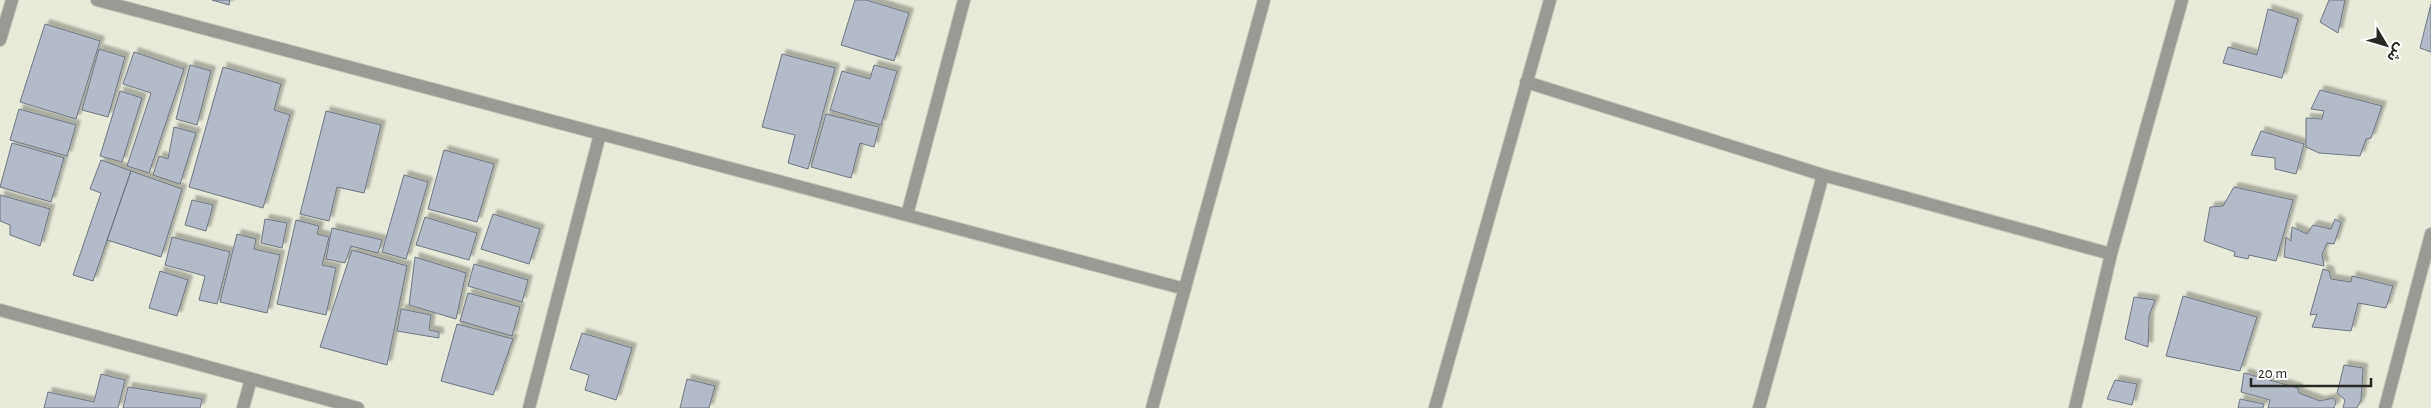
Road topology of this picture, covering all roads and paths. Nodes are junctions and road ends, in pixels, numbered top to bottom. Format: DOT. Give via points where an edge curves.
graph roads {
  1 [pos="12,0"];
  2 [pos="97,0"];
  3 [pos="964,0"];
  4 [pos="1264,0"];
  5 [pos="1550,0"];
  6 [pos="2182,0"];
  7 [pos="0,40"];
  8 [pos="1526,82"];
  9 [pos="600,134"];
  10 [pos="1823,176"];
  11 [pos="907,215"];
  12 [pos="2431,234"];
  13 [pos="2111,254"];
  14 [pos="1185,289"];
  15 [pos="0,310"];
  16 [pos="251,379"];
  17 [pos="243,408"];
  18 [pos="358,408"];
  19 [pos="529,408"];
  20 [pos="1152,408"];
  21 [pos="1435,408"];
  22 [pos="1759,408"];
  23 [pos="2075,408"];
  24 [pos="2385,408"];
  1 -- 7 [label="street"];
  2 -- 9 [label="street"];
  3 -- 11 [label="street"];
  4 -- 14 [label="street"];
  5 -- 8 [label="street"];
  6 -- 13 [label="street"];
  8 -- 10 [label="street"];
  8 -- 21 [label="street"];
  9 -- 11 [label="street"];
  9 -- 19 [label="street"];
  10 -- 13 [label="street"];
  10 -- 22 [label="street"];
  11 -- 14 [label="street"];
  12 -- 24 [label="street"];
  13 -- 23 [label="street"];
  14 -- 20 [label="street"];
  15 -- 16 [label="street"];
  16 -- 17 [label="street"];
  16 -- 18 [label="street"];
}
